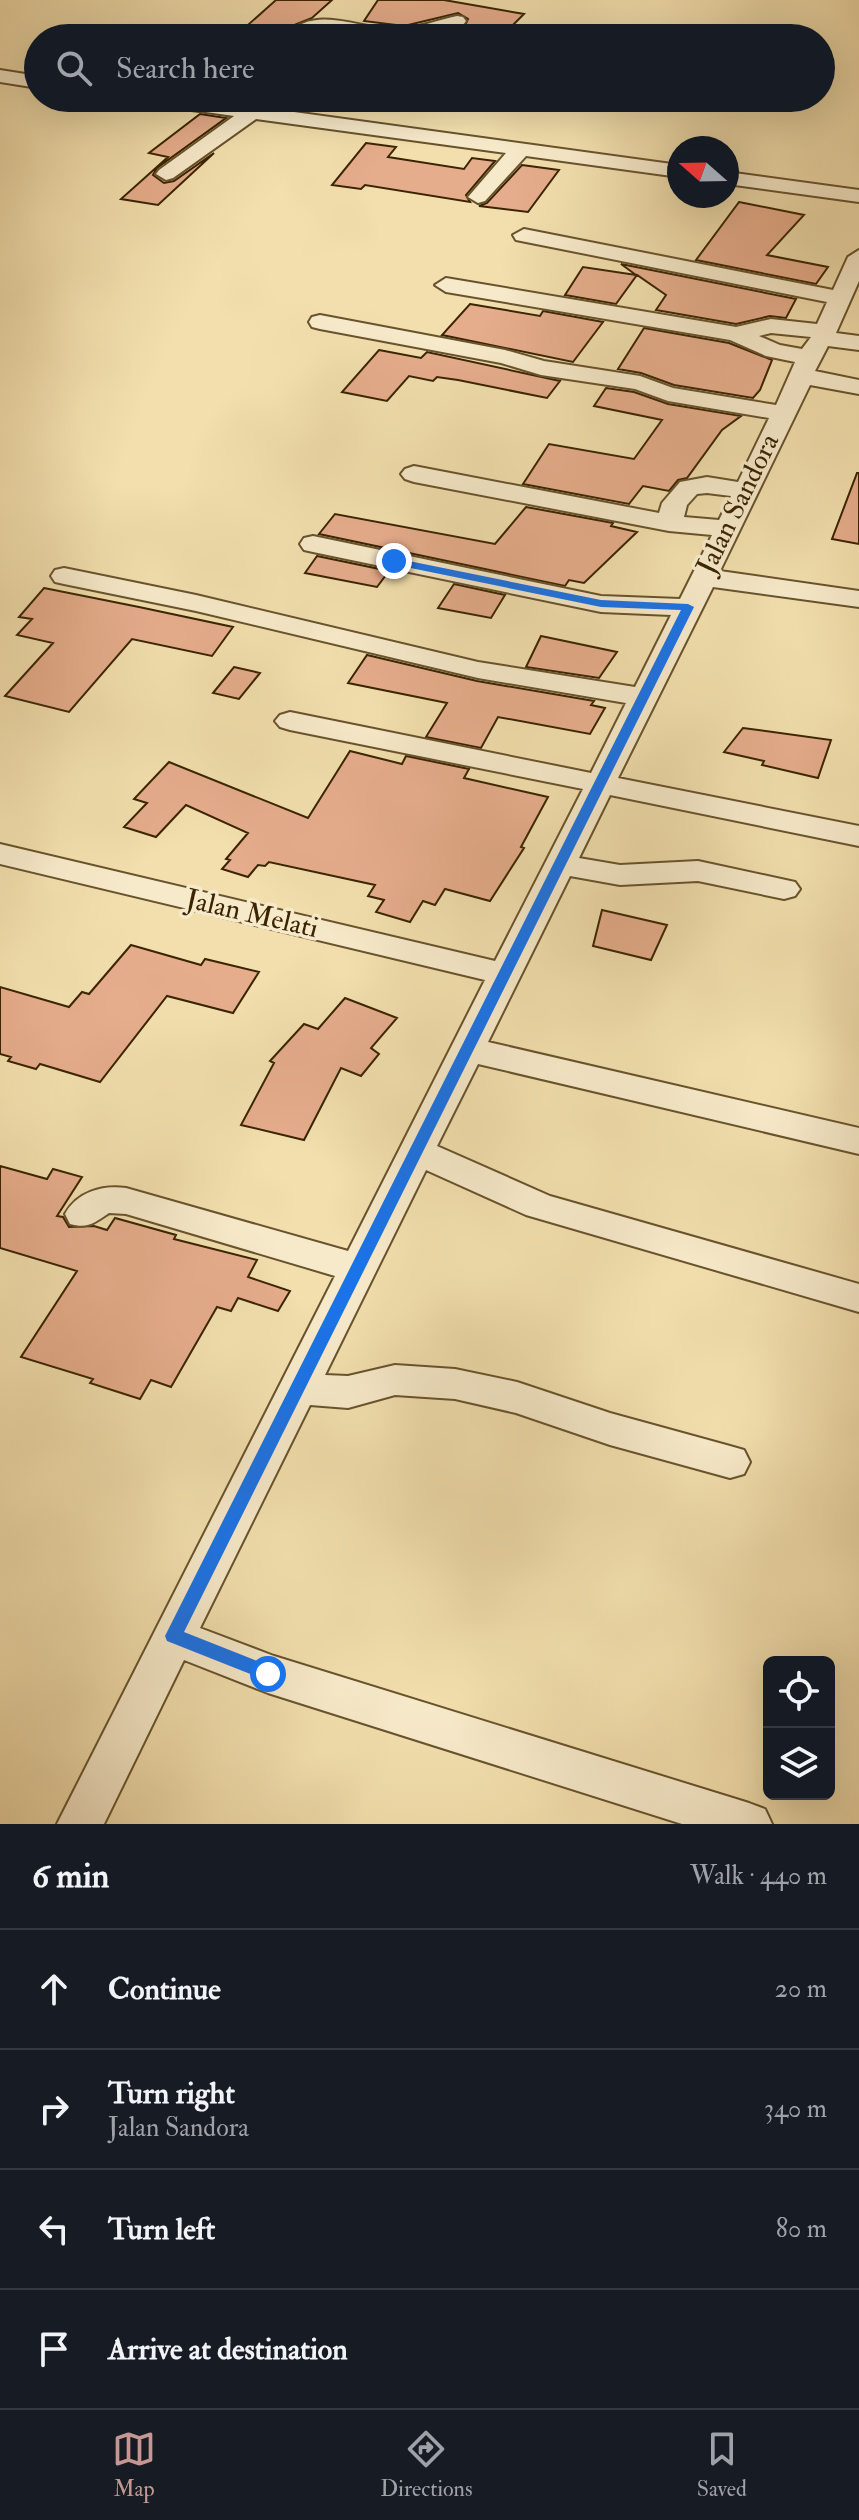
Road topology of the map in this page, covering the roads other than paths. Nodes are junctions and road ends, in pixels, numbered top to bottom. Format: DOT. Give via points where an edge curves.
graph roads {
  1 [pos="457,21"];
  2 [pos="446,24"];
  3 [pos="0,76"];
  4 [pos="24,80"];
  5 [pos="247,112"];
  6 [pos="251,113"];
  7 [pos="520,150"];
  8 [pos="667,169"];
  9 [pos="166,174"];
  10 [pos="739,180"];
  11 [pos="859,196"];
  12 [pos="478,197"];
  13 [pos="524,235"];
  14 [pos="852,274"];
  15 [pos="446,285"];
  16 [pos="320,322"];
  17 [pos="859,343"];
  18 [pos="814,350"];
  19 [pos="859,387"];
  20 [pos="782,413"];
  21 [pos="414,474"];
  22 [pos="745,491"];
  23 [pos="669,523"];
  24 [pos="728,529"];
  25 [pos="313,544"];
  26 [pos="64,576"];
  27 [pos="702,577"];
  28 [pos="859,599"];
  29 [pos="688,607"];
  30 [pos="643,697"];
  31 [pos="290,721"];
  32 [pos="600,781"];
  33 [pos="859,836"];
  34 [pos="0,854"];
  35 [pos="558,864"];
  36 [pos="784,889"];
  37 [pos="504,974"];
  38 [pos="466,1049"];
  39 [pos="859,1141"];
  40 [pos="416,1151"];
  41 [pos="83,1214"];
  42 [pos="357,1268"];
  43 [pos="859,1298"];
  44 [pos="295,1389"];
  45 [pos="730,1462"];
  46 [pos="173,1636"];
  47 [pos="80,1824"];
  48 [pos="749,1824"];
  1 -- 2 [label="street"];
  3 -- 4 [label="street"];
  5 -- 6 [label="street"];
  6 -- 7 [label="street"];
  6 -- 9 [label="street"];
  7 -- 8 [label="street"];
  7 -- 12 [label="street"];
  10 -- 11 [label="street"];
  13 -- 14 [label="street"];
  14 -- 18 [label="street, Jalan Sandora"];
  15 -- 18 [label="street" via="736,334 771,326"];
  16 -- 20 [label="street"];
  17 -- 18 [label="street"];
  18 -- 19 [label="street"];
  18 -- 20 [label="street, Jalan Sandora"];
  20 -- 22 [label="street, Jalan Sandora"];
  21 -- 23 [label="street"];
  22 -- 23 [label="street" via="689,487 675,503"];
  22 -- 24 [label="street, Jalan Sandora"];
  23 -- 24 [label="street"];
  24 -- 27 [label="street, Jalan Sandora"];
  25 -- 29 [label="street" via="601,604"];
  26 -- 30 [label="street" via="478,670"];
  27 -- 28 [label="street"];
  27 -- 29 [label="street, Jalan Sandora"];
  29 -- 30 [label="street, Jalan Sandora"];
  30 -- 32 [label="street, Jalan Sandora"];
  31 -- 32 [label="street" via="533,773"];
  32 -- 33 [label="street"];
  32 -- 35 [label="street, Jalan Sandora"];
  34 -- 37 [label="street, Jalan Melati"];
  35 -- 36 [label="street" via="620,875 698,871"];
  35 -- 37 [label="street, Jalan Sandora"];
  37 -- 38 [label="street, Jalan Sandora"];
  38 -- 39 [label="street"];
  38 -- 40 [label="street, Jalan Sandora"];
  40 -- 42 [label="street, Jalan Sandora"];
  40 -- 43 [label="street" via="539,1206"];
  41 -- 42 [label="street" via="107,1198 126,1201"];
  42 -- 44 [label="street, Jalan Sandora"];
  44 -- 45 [label="street" via="348,1392 395,1380 455,1384"];
  44 -- 46 [label="street, Jalan Sandora"];
  46 -- 47 [label="street, Jalan Sandora"];
  46 -- 48 [label="street" via="268,1674"];
}
